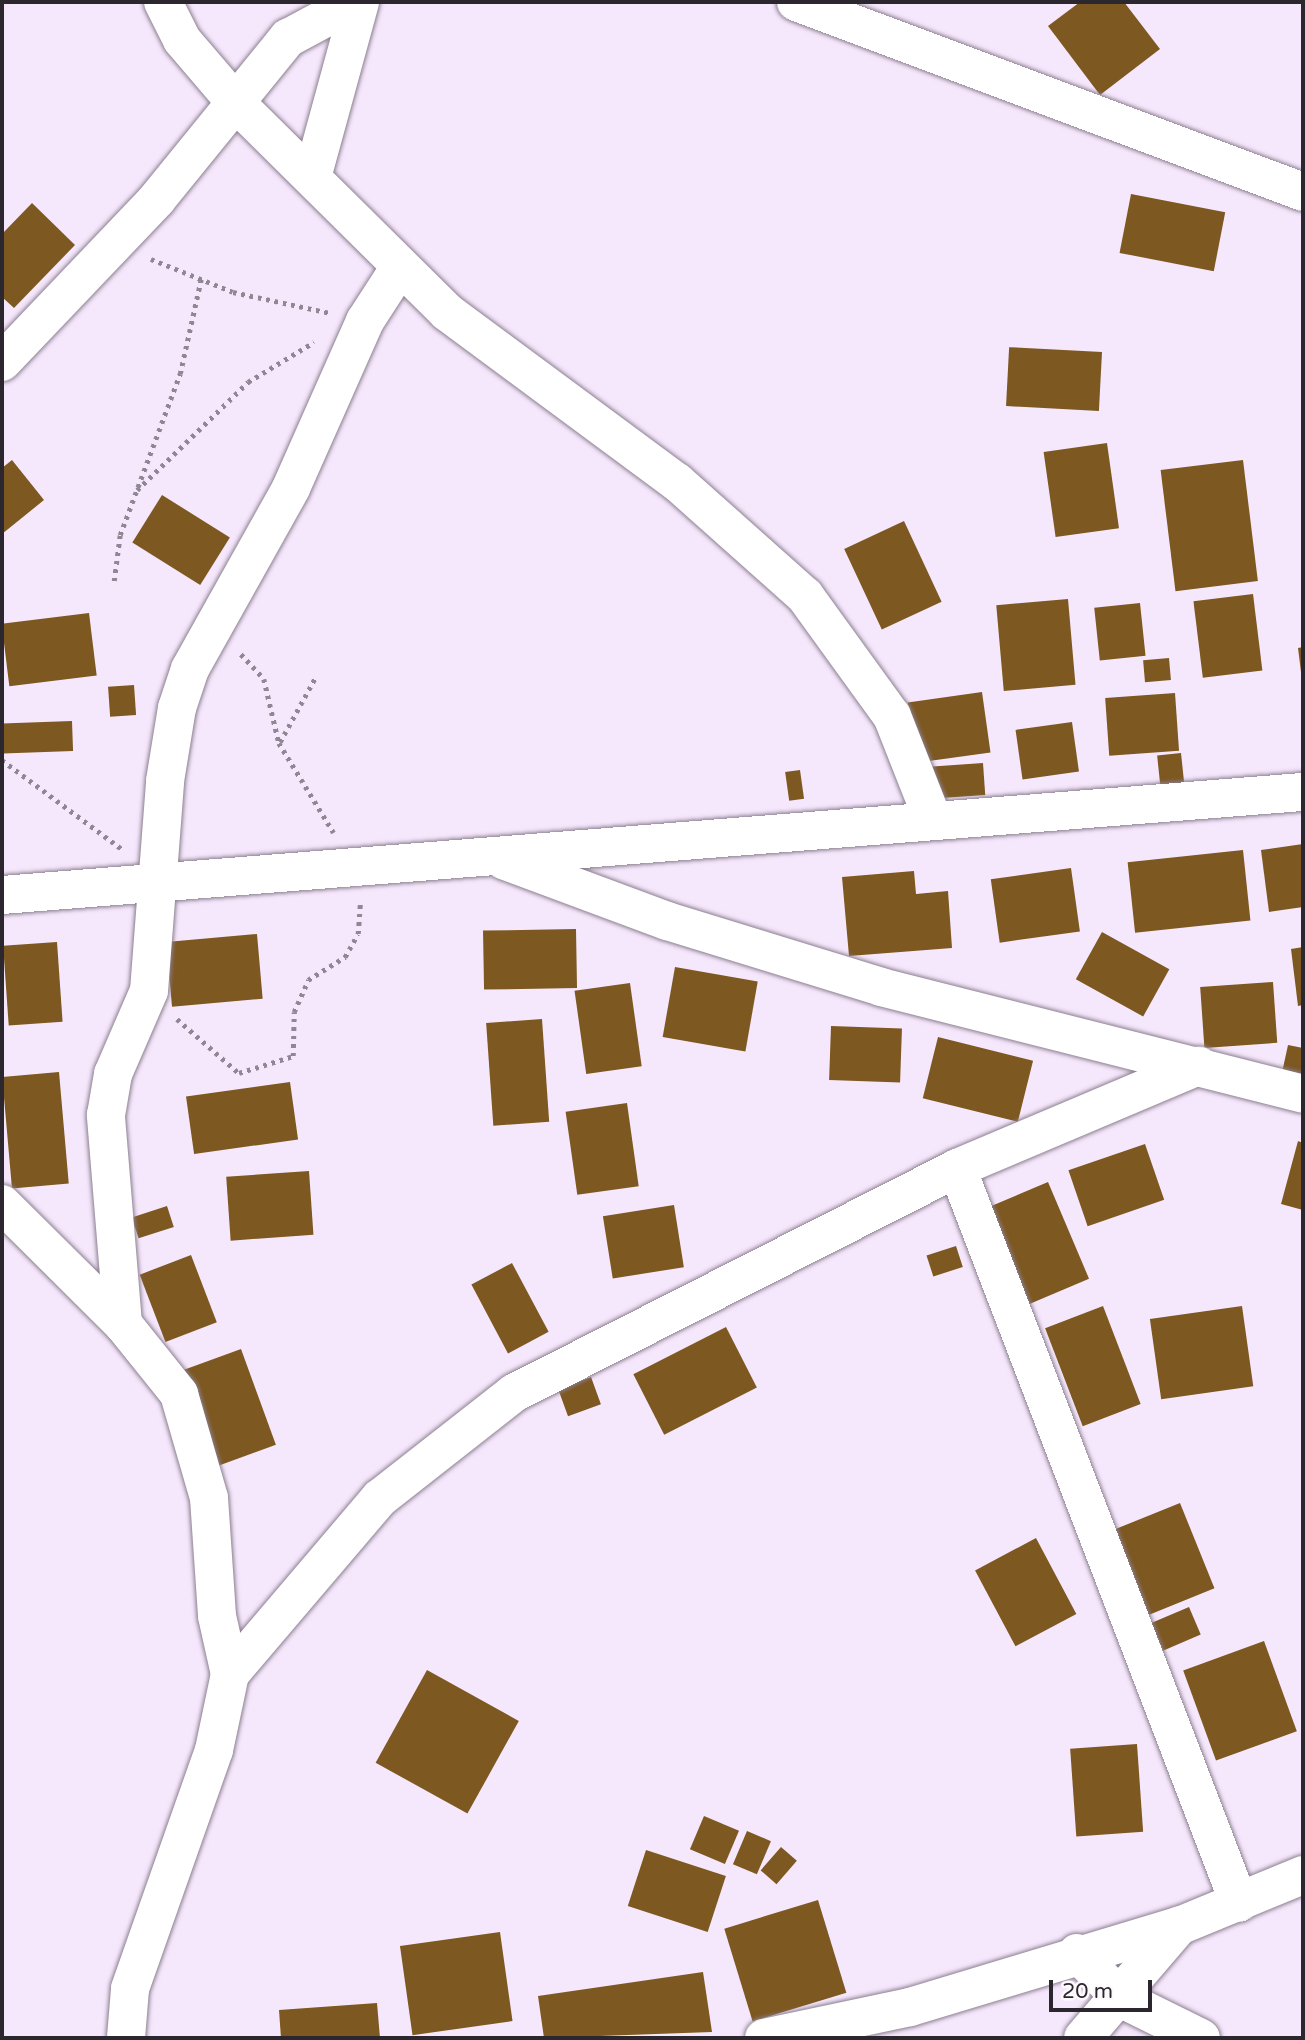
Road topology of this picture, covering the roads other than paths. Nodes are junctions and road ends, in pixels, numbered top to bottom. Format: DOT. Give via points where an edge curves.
graph roads {
  1 [pos="163,2"];
  2 [pos="358,2"];
  3 [pos="796,2"];
  4 [pos="848,10"];
  5 [pos="236,103"];
  6 [pos="313,174"];
  7 [pos="1303,192"];
  8 [pos="400,267"];
  9 [pos="2,362"];
  10 [pos="1303,792"];
  11 [pos="933,820"];
  12 [pos="491,856"];
  13 [pos="158,882"];
  14 [pos="2,895"];
  15 [pos="1199,1066"];
  16 [pos="1303,1094"];
  17 [pos="957,1168"];
  18 [pos="2,1204"];
  19 [pos="123,1324"];
  20 [pos="230,1674"];
  21 [pos="1303,1875"];
  22 [pos="1240,1903"];
  23 [pos="1179,1926"];
  24 [pos="1077,1953"];
  25 [pos="1122,1999"];
  26 [pos="126,2038"];
  27 [pos="764,2038"];
  28 [pos="1083,2038"];
  29 [pos="1201,2038"];
  1 -- 5 [label="street" via="182,40"];
  2 -- 5 [label="street" via="288,38"];
  2 -- 6 [label="street"];
  3 -- 4 [label="street"];
  4 -- 7 [label="street"];
  5 -- 6 [label="street"];
  5 -- 9 [label="street" via="115,243"];
  6 -- 8 [label="street"];
  8 -- 11 [label="street" via="461,325 677,482 805,596 892,716"];
  8 -- 13 [label="street" via="359,319 291,488 215,623 177,708"];
  10 -- 11 [label="street"];
  11 -- 12 [label="street"];
  12 -- 13 [label="street"];
  12 -- 15 [label="street" via="667,921 881,987"];
  13 -- 14 [label="street"];
  13 -- 19 [label="street" via="149,991 113,1074 106,1115"];
  15 -- 16 [label="street"];
  15 -- 17 [label="street"];
  17 -- 20 [label="street" via="514,1392 380,1498"];
  17 -- 22 [label="street"];
  18 -- 19 [label="street"];
  19 -- 20 [label="street" via="179,1394 197,1438"];
  20 -- 26 [label="street" via="214,1750 130,1989"];
  21 -- 22 [label="street"];
  22 -- 23 [label="street"];
  23 -- 24 [label="street"];
  23 -- 25 [label="street"];
  24 -- 25 [label="street"];
  24 -- 27 [label="street" via="910,2007"];
  25 -- 28 [label="street"];
  25 -- 29 [label="street"];
}
